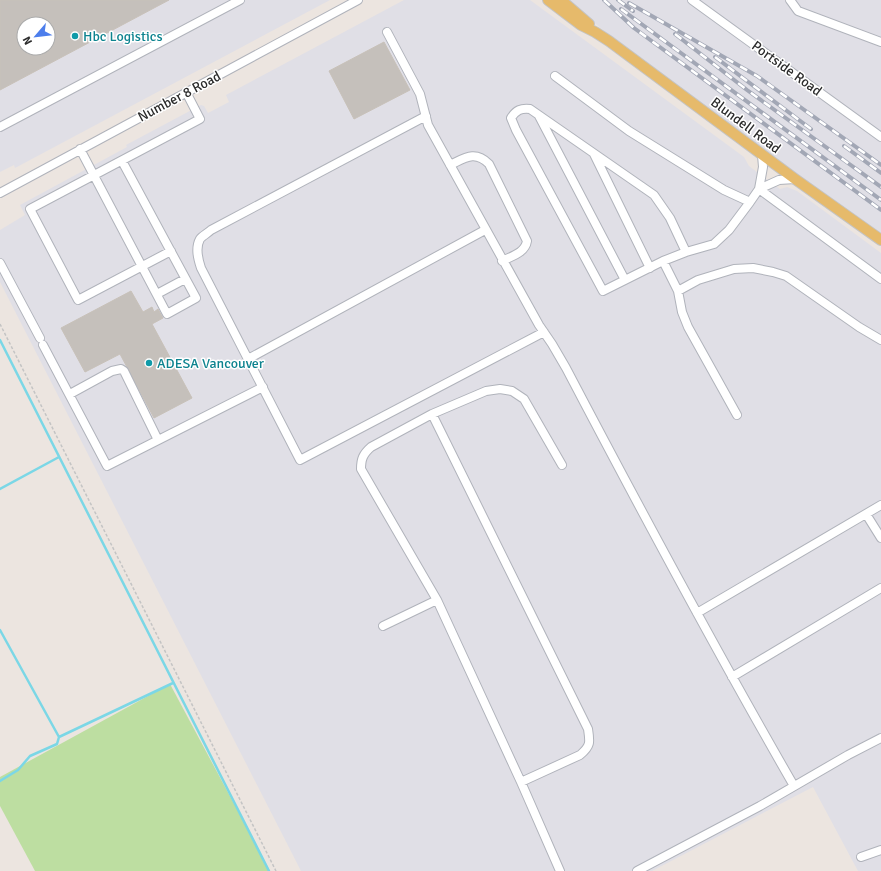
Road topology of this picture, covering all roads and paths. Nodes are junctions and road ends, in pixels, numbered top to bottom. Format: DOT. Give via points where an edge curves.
graph roads {
  1 [pos="240,0"];
  2 [pos="358,0"];
  3 [pos="548,0"];
  4 [pos="561,0"];
  5 [pos="692,0"];
  6 [pos="790,0"];
  7 [pos="387,32"];
  8 [pos="595,32"];
  9 [pos="881,42"];
  10 [pos="555,76"];
  11 [pos="186,92"];
  12 [pos="538,115"];
  13 [pos="426,116"];
  14 [pos="0,127"];
  15 [pos="881,138"];
  16 [pos="80,149"];
  17 [pos="593,153"];
  18 [pos="762,154"];
  19 [pos="122,161"];
  20 [pos="450,165"];
  21 [pos="94,176"];
  22 [pos="795,180"];
  23 [pos="759,189"];
  24 [pos="0,193"];
  25 [pos="750,202"];
  26 [pos="485,230"];
  27 [pos="881,240"];
  28 [pos="171,251"];
  29 [pos="686,252"];
  30 [pos="502,261"];
  31 [pos="663,261"];
  32 [pos="0,263"];
  33 [pos="142,266"];
  34 [pos="650,268"];
  35 [pos="185,279"];
  36 [pos="881,279"];
  37 [pos="625,280"];
  38 [pos="678,291"];
  39 [pos="157,294"];
  40 [pos="0,324"];
  41 [pos="544,332"];
  42 [pos="881,340"];
  43 [pos="248,359"];
  44 [pos="263,387"];
  45 [pos="70,394"];
  46 [pos="432,414"];
  47 [pos="737,415"];
  48 [pos="158,440"];
  49 [pos="562,466"];
  50 [pos="881,505"];
  51 [pos="866,514"];
  52 [pos="881,538"];
  53 [pos="881,588"];
  54 [pos="436,600"];
  55 [pos="697,613"];
  56 [pos="383,626"];
  57 [pos="732,677"];
  58 [pos="881,738"];
  59 [pos="521,782"];
  60 [pos="794,786"];
  61 [pos="881,850"];
  62 [pos="861,857"];
  63 [pos="276,871"];
  64 [pos="560,871"];
  65 [pos="637,871"];
  1 -- 14 [label="street"];
  2 -- 11 [label="street, Number 8 Road"];
  3 -- 8 [label="main road, Blundell Road" via="581,25"];
  4 -- 8 [label="main road, Blundell Road" via="586,20"];
  5 -- 15 [label="street, Portside Road"];
  6 -- 9 [label="street" via="798,11"];
  7 -- 13 [label="street" via="420,94"];
  8 -- 18 [label="main road, Blundell Road"];
  10 -- 25 [label="street" via="629,132 724,190"];
  11 -- 16 [label="street, Number 8 Road"];
  11 -- 19 [label="street" via="200,118"];
  12 -- 17 [label="street"];
  12 -- 37 [label="street"];
  12 -- 37 [label="street" via="530,109 522,108 511,118 603,291"];
  13 -- 20 [label="street" via="428,125"];
  13 -- 43 [label="street" via="211,230 201,238 197,249 201,268"];
  16 -- 21 [label="street"];
  16 -- 24 [label="street, Number 8 Road"];
  17 -- 29 [label="street" via="654,195 670,218"];
  17 -- 34 [label="street"];
  18 -- 22 [label="main road, Blundell Road"];
  18 -- 23 [label="street" via="763,167"];
  19 -- 21 [label="street"];
  19 -- 28 [label="street"];
  20 -- 26 [label="street"];
  20 -- 30 [label="street" via="475,156 482,157 489,164 527,241 526,247 520,252"];
  21 -- 33 [label="street"];
  21 -- 33 [label="street" via="30,209 78,300"];
  22 -- 23 [label="street" via="779,180"];
  22 -- 27 [label="main road, Blundell Road"];
  23 -- 25 [label="street"];
  23 -- 36 [label="street"];
  25 -- 29 [label="street" via="729,230 714,244"];
  26 -- 30 [label="street"];
  26 -- 43 [label="street"];
  28 -- 33 [label="street"];
  28 -- 35 [label="street"];
  29 -- 31 [label="street"];
  30 -- 41 [label="street"];
  31 -- 34 [label="street"];
  31 -- 38 [label="street"];
  32 -- 45 [label="street"];
  33 -- 39 [label="street"];
  34 -- 37 [label="street"];
  35 -- 39 [label="street"];
  35 -- 39 [label="street" via="196,298 167,314"];
  38 -- 42 [label="street" via="698,280 734,269 753,268 773,272 786,276 859,328"];
  38 -- 47 [label="street" via="688,327"];
  40 -- 63 [label="path"];
  41 -- 44 [label="street" via="300,460"];
  41 -- 55 [label="street" via="566,368"];
  43 -- 44 [label="street"];
  44 -- 48 [label="street"];
  45 -- 48 [label="street" via="112,371 121,369"];
  45 -- 48 [label="street" via="107,466"];
  46 -- 49 [label="street" via="486,391 512,391 524,399"];
  46 -- 54 [label="street" via="371,447 364,453 361,469"];
  46 -- 59 [label="street" via="588,729 590,741 587,749 580,755"];
  50 -- 51 [label="street"];
  51 -- 52 [label="street"];
  51 -- 55 [label="street"];
  53 -- 57 [label="street"];
  54 -- 56 [label="street"];
  54 -- 59 [label="street"];
  55 -- 57 [label="street"];
  57 -- 60 [label="street"];
  58 -- 60 [label="street"];
  59 -- 64 [label="street"];
  60 -- 65 [label="street"];
  61 -- 62 [label="street"];
}
